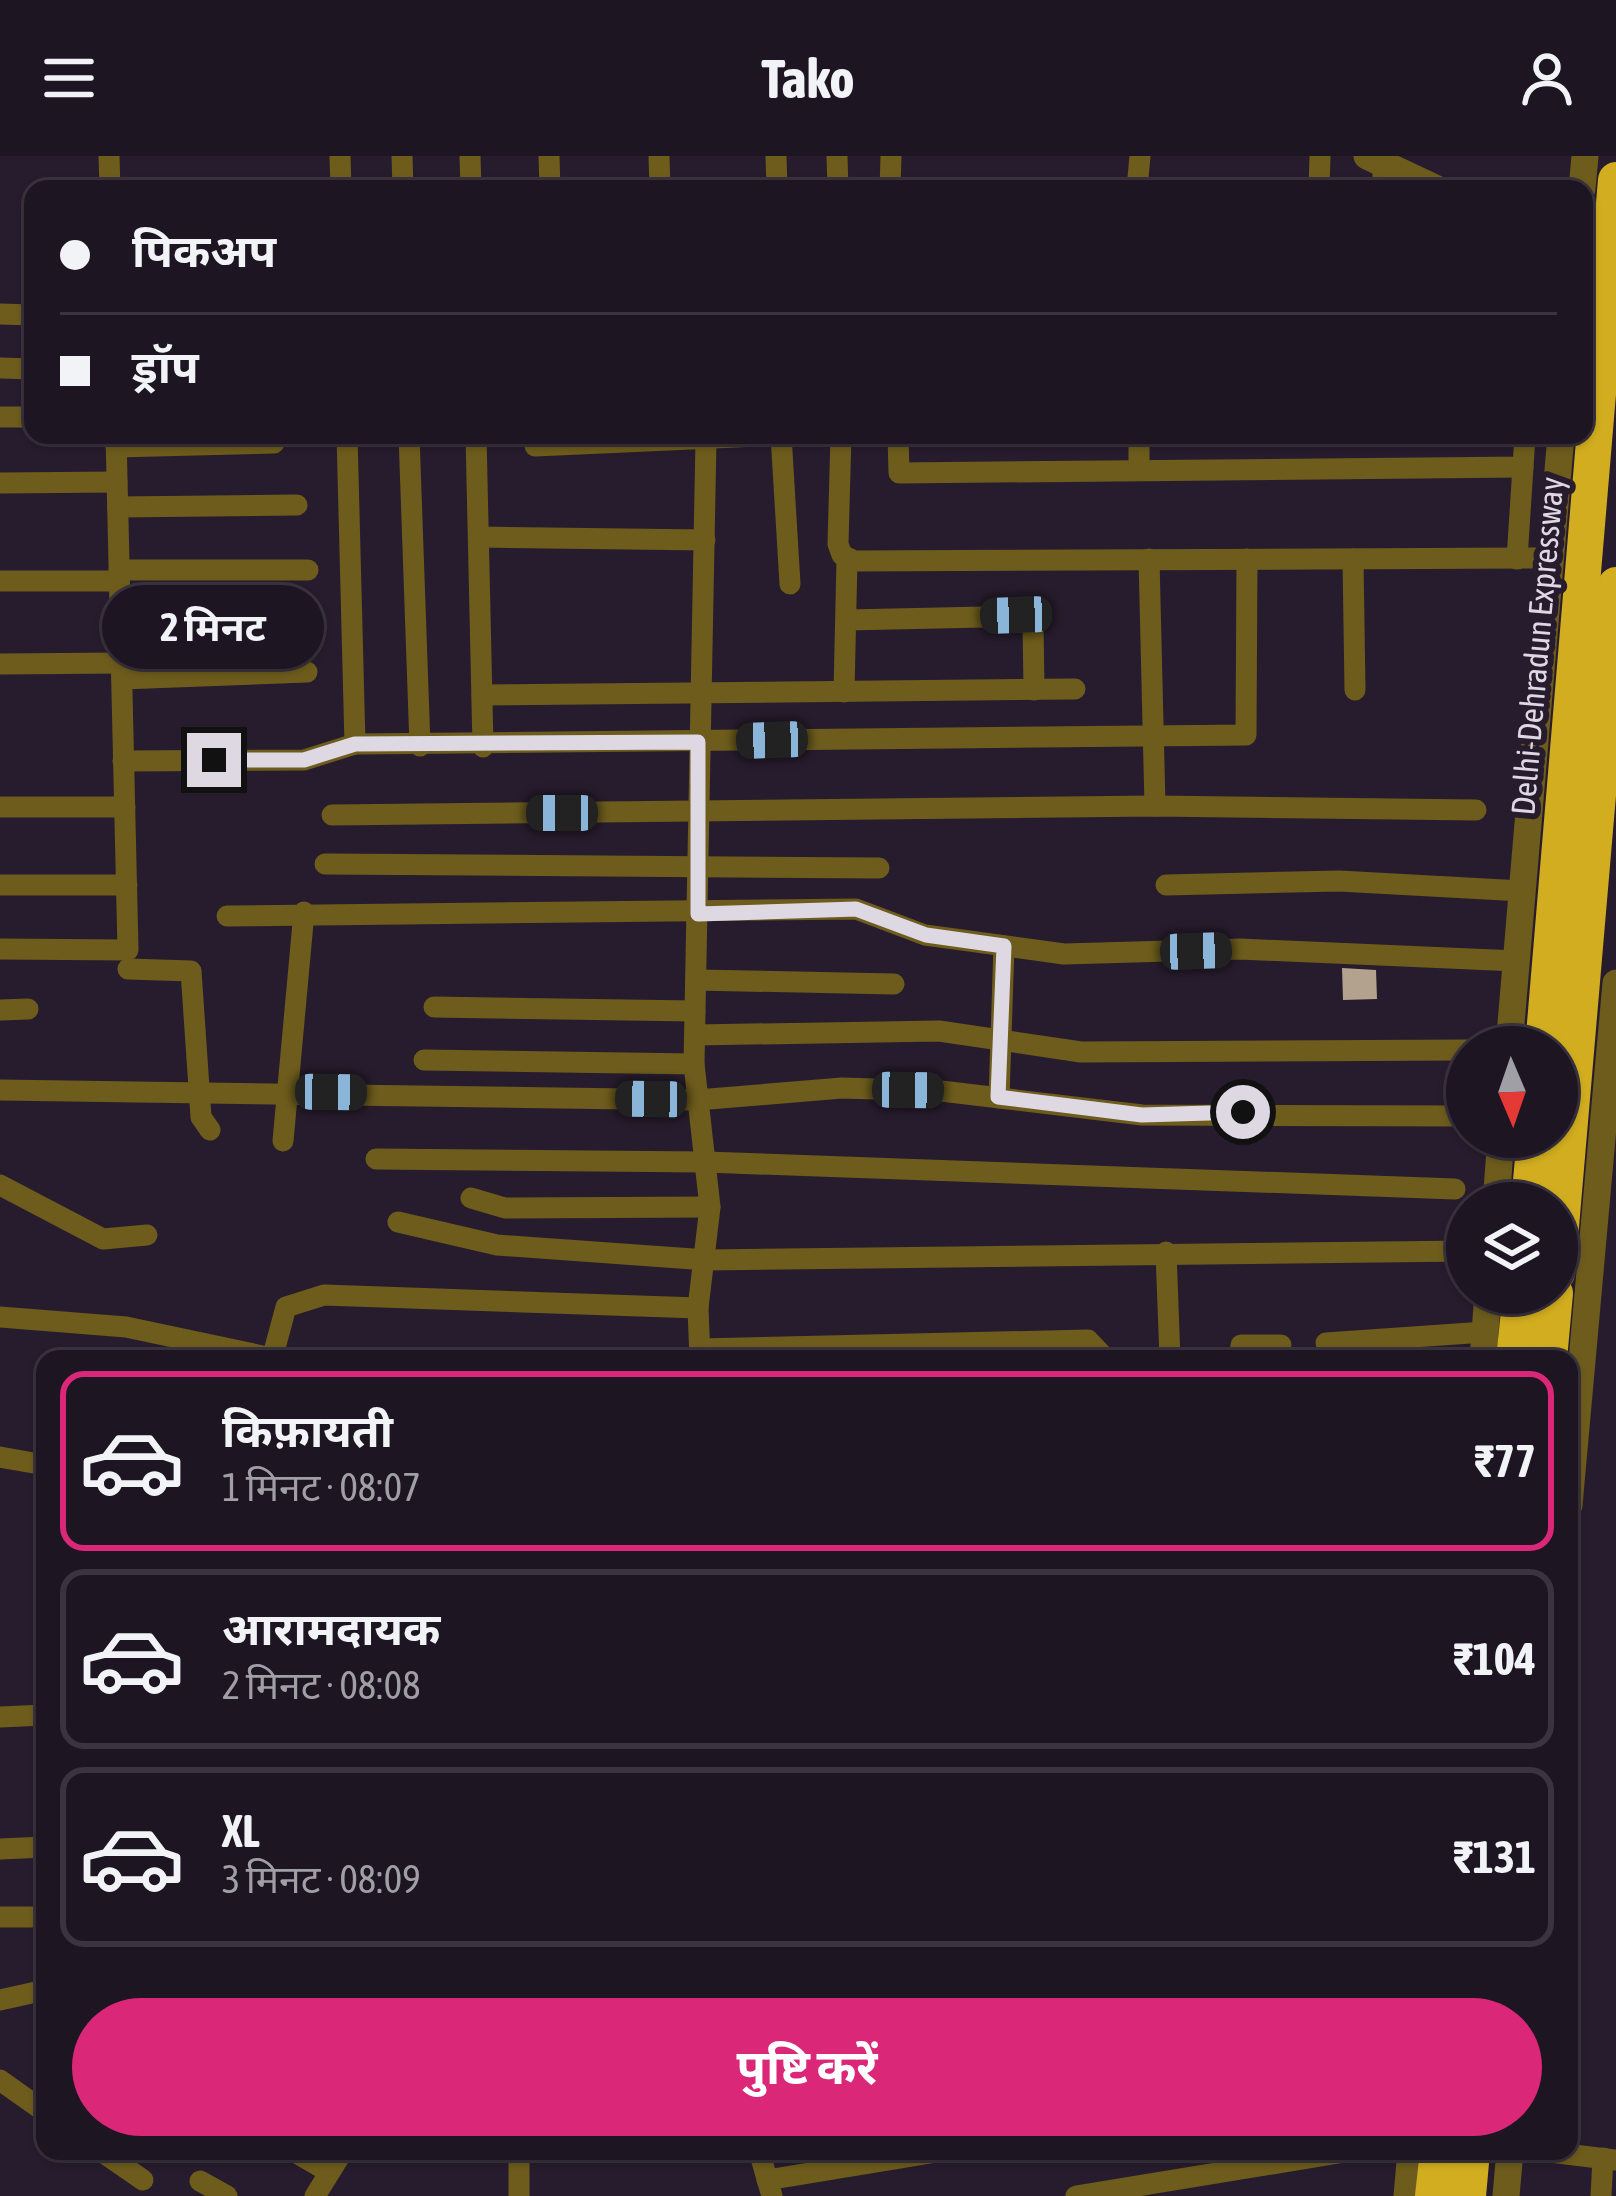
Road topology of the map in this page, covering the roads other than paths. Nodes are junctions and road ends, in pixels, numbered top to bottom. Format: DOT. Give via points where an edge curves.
graph roads {
  1 [pos="1378,170"];
  2 [pos="1409,180"];
  3 [pos="1616,180"];
  4 [pos="116,444"];
  5 [pos="347,444"];
  6 [pos="410,444"];
  7 [pos="476,444"];
  8 [pos="592,444"];
  9 [pos="706,444"];
  10 [pos="782,444"];
  11 [pos="841,444"];
  12 [pos="898,444"];
  13 [pos="1139,444"];
  14 [pos="1524,444"];
  15 [pos="1560,444"];
  16 [pos="535,446"];
  17 [pos="1523,467"];
  18 [pos="1139,470"];
  19 [pos="117,482"];
  20 [pos="0,483"];
  21 [pos="297,506"];
  22 [pos="118,507"];
  23 [pos="478,537"];
  24 [pos="705,540"];
  25 [pos="847,559"];
  26 [pos="1247,559"];
  27 [pos="1353,559"];
  28 [pos="1517,559"];
  29 [pos="1550,559"];
  30 [pos="1148,560"];
  31 [pos="308,570"];
  32 [pos="119,576"];
  33 [pos="0,581"];
  34 [pos="790,584"];
  35 [pos="1616,585"];
  36 [pos="311,610"];
  37 [pos="120,613"];
  38 [pos="847,620"];
  39 [pos="0,664"];
  40 [pos="122,671"];
  41 [pos="307,672"];
  42 [pos="1075,689"];
  43 [pos="1034,690"];
  44 [pos="1355,690"];
  45 [pos="844,692"];
  46 [pos="700,693"];
  47 [pos="482,694"];
  48 [pos="1152,737"];
  49 [pos="698,742"];
  50 [pos="355,744"];
  51 [pos="420,746"];
  52 [pos="483,747"];
  53 [pos="123,761"];
  54 [pos="1155,806"];
  55 [pos="0,807"];
  56 [pos="125,807"];
  57 [pos="1476,810"];
  58 [pos="700,812"];
  59 [pos="332,815"];
  60 [pos="326,864"];
  61 [pos="699,868"];
  62 [pos="879,868"];
  63 [pos="0,885"];
  64 [pos="127,885"];
  65 [pos="1166,885"];
  66 [pos="1506,890"];
  67 [pos="304,912"];
  68 [pos="698,914"];
  69 [pos="227,916"];
  70 [pos="1004,946"];
  71 [pos="0,949"];
  72 [pos="1498,960"];
  73 [pos="128,969"];
  74 [pos="696,980"];
  75 [pos="1616,983"];
  76 [pos="894,984"];
  77 [pos="434,1007"];
  78 [pos="0,1010"];
  79 [pos="28,1010"];
  80 [pos="695,1011"];
  81 [pos="1506,1026"];
  82 [pos="1545,1026"];
  83 [pos="695,1035"];
  84 [pos="1000,1040"];
  85 [pos="1446,1050"];
  86 [pos="424,1060"];
  87 [pos="694,1064"];
  88 [pos="0,1090"];
  89 [pos="200,1091"];
  90 [pos="287,1092"];
  91 [pos="998,1097"];
  92 [pos="697,1100"];
  93 [pos="1446,1116"];
  94 [pos="210,1130"];
  95 [pos="283,1141"];
  96 [pos="376,1159"];
  97 [pos="705,1162"];
  98 [pos="1565,1182"];
  99 [pos="0,1185"];
  100 [pos="1446,1189"];
  101 [pos="471,1198"];
  102 [pos="710,1207"];
  103 [pos="398,1222"];
  104 [pos="147,1235"];
  105 [pos="1446,1251"];
  106 [pos="1166,1252"];
  107 [pos="707,1260"];
  108 [pos="698,1308"];
  109 [pos="1518,1314"];
  110 [pos="1553,1314"];
  111 [pos="0,1317"];
  112 [pos="1471,1339"];
  113 [pos="1326,1342"];
  114 [pos="1281,1345"];
  115 [pos="234,1350"];
  116 [pos="274,1350"];
  117 [pos="699,1350"];
  118 [pos="934,1350"];
  119 [pos="1097,1350"];
  120 [pos="1170,1350"];
  121 [pos="1241,1350"];
  122 [pos="1515,1350"];
  123 [pos="1550,1350"];
  124 [pos="1578,1405"];
  125 [pos="0,1457"];
  126 [pos="36,1463"];
  127 [pos="36,1715"];
  128 [pos="0,1717"];
  129 [pos="36,1847"];
  130 [pos="0,1849"];
  131 [pos="0,1917"];
  132 [pos="36,1917"];
  133 [pos="36,1992"];
  134 [pos="0,2000"];
  135 [pos="0,2080"];
  136 [pos="36,2106"];
  137 [pos="1578,2155"];
  138 [pos="1610,2159"];
  139 [pos="114,2160"];
  140 [pos="308,2160"];
  141 [pos="337,2160"];
  142 [pos="519,2160"];
  143 [pos="901,2160"];
  144 [pos="1296,2160"];
  145 [pos="1411,2160"];
  146 [pos="1437,2160"];
  147 [pos="1471,2160"];
  148 [pos="1509,2160"];
  149 [pos="329,2172"];
  150 [pos="143,2180"];
  151 [pos="200,2181"];
  152 [pos="769,2188"];
  153 [pos="227,2196"];
  154 [pos="315,2196"];
  155 [pos="519,2196"];
  156 [pos="1076,2196"];
  157 [pos="1407,2196"];
  158 [pos="1433,2196"];
  159 [pos="1468,2196"];
  160 [pos="1505,2196"];
  161 [pos="1601,2196"];
  1 -- 2 [label="street"];
  3 -- 82 [label="highway, Delhi-Dehradun Expressway, bridge"];
  4 -- 19 [label="street"];
  5 -- 50 [label="street"];
  6 -- 51 [label="street"];
  7 -- 23 [label="street"];
  8 -- 16 [label="street"];
  9 -- 24 [label="street"];
  10 -- 34 [label="street"];
  11 -- 25 [label="street" via="838,544"];
  12 -- 18 [label="street" via="899,473"];
  13 -- 18 [label="street"];
  14 -- 17 [label="street"];
  15 -- 29 [label="street"];
  17 -- 18 [label="street"];
  17 -- 28 [label="street"];
  19 -- 20 [label="street"];
  19 -- 22 [label="street"];
  21 -- 22 [label="street"];
  22 -- 32 [label="street"];
  23 -- 24 [label="street"];
  23 -- 47 [label="street"];
  24 -- 46 [label="street"];
  25 -- 30 [label="street"];
  25 -- 38 [label="street"];
  26 -- 27 [label="street"];
  26 -- 30 [label="street"];
  26 -- 48 [label="street" via="1246,735"];
  27 -- 28 [label="street"];
  27 -- 44 [label="street"];
  28 -- 29 [label="street"];
  29 -- 66 [label="street"];
  30 -- 48 [label="street"];
  31 -- 32 [label="street"];
  32 -- 33 [label="street"];
  32 -- 37 [label="street"];
  35 -- 98 [label="highway"];
  36 -- 37 [label="street"];
  37 -- 40 [label="street"];
  38 -- 43 [label="street" via="1026,616 1033,623"];
  38 -- 45 [label="street"];
  39 -- 40 [label="street"];
  40 -- 41 [label="street"];
  40 -- 53 [label="street"];
  42 -- 43 [label="street"];
  43 -- 45 [label="street"];
  45 -- 46 [label="street"];
  46 -- 47 [label="street"];
  46 -- 49 [label="street"];
  47 -- 52 [label="street"];
  48 -- 49 [label="street"];
  48 -- 54 [label="street"];
  49 -- 52 [label="street"];
  49 -- 58 [label="street"];
  50 -- 51 [label="street"];
  50 -- 53 [label="street" via="304,760"];
  51 -- 52 [label="street"];
  53 -- 56 [label="street"];
  54 -- 57 [label="street"];
  54 -- 58 [label="street"];
  55 -- 56 [label="street"];
  56 -- 64 [label="street"];
  58 -- 59 [label="street"];
  58 -- 61 [label="street"];
  60 -- 61 [label="street"];
  61 -- 62 [label="street"];
  61 -- 68 [label="street"];
  63 -- 64 [label="street"];
  64 -- 71 [label="street" via="128,950"];
  65 -- 66 [label="street" via="1339,881"];
  66 -- 72 [label="street"];
  67 -- 68 [label="street"];
  67 -- 69 [label="street"];
  67 -- 90 [label="street"];
  68 -- 70 [label="street" via="856,909 926,935"];
  68 -- 74 [label="street"];
  70 -- 72 [label="street" via="1064,954 1240,950"];
  70 -- 84 [label="street"];
  72 -- 81 [label="street"];
  73 -- 89 [label="street" via="191,971"];
  74 -- 76 [label="street"];
  74 -- 80 [label="street"];
  75 -- 124 [label="street"];
  77 -- 80 [label="street"];
  78 -- 79 [label="street"];
  80 -- 83 [label="street"];
  83 -- 84 [label="street" via="939,1031"];
  83 -- 87 [label="street"];
  84 -- 85 [label="street" via="1082,1052"];
  84 -- 91 [label="street"];
  86 -- 87 [label="street"];
  87 -- 92 [label="street"];
  88 -- 89 [label="street"];
  89 -- 90 [label="street"];
  89 -- 94 [label="street"];
  90 -- 92 [label="street"];
  90 -- 95 [label="street"];
  91 -- 92 [label="street" via="842,1088"];
  91 -- 93 [label="street" via="1142,1115"];
  92 -- 97 [label="street"];
  96 -- 97 [label="street"];
  97 -- 100 [label="street"];
  97 -- 102 [label="street"];
  99 -- 104 [label="street" via="103,1239"];
  101 -- 102 [label="street" via="505,1208"];
  102 -- 107 [label="street"];
  103 -- 107 [label="street" via="497,1245"];
  105 -- 106 [label="street"];
  106 -- 107 [label="street"];
  106 -- 120 [label="street"];
  107 -- 108 [label="street"];
  108 -- 116 [label="street" via="324,1295 286,1307"];
  108 -- 117 [label="street"];
  109 -- 122 [label="highway"];
  110 -- 123 [label="highway"];
  111 -- 115 [label="street" via="126,1327"];
  112 -- 113 [label="street"];
  114 -- 121 [label="street"];
  118 -- 119 [label="street" via="1088,1340"];
  125 -- 126 [label="street"];
  127 -- 128 [label="street"];
  129 -- 130 [label="street"];
  131 -- 132 [label="street"];
  133 -- 134 [label="street"];
  135 -- 136 [label="street"];
  137 -- 138 [label="street"];
  138 -- 161 [label="street"];
  139 -- 150 [label="street"];
  140 -- 149 [label="street"];
  141 -- 149 [label="street"];
  142 -- 155 [label="street"];
  143 -- 152 [label="street"];
  144 -- 156 [label="street"];
  145 -- 157 [label="street"];
  146 -- 158 [label="highway"];
  147 -- 159 [label="highway"];
  148 -- 160 [label="street"];
  149 -- 154 [label="street"];
  151 -- 153 [label="street"];
}
